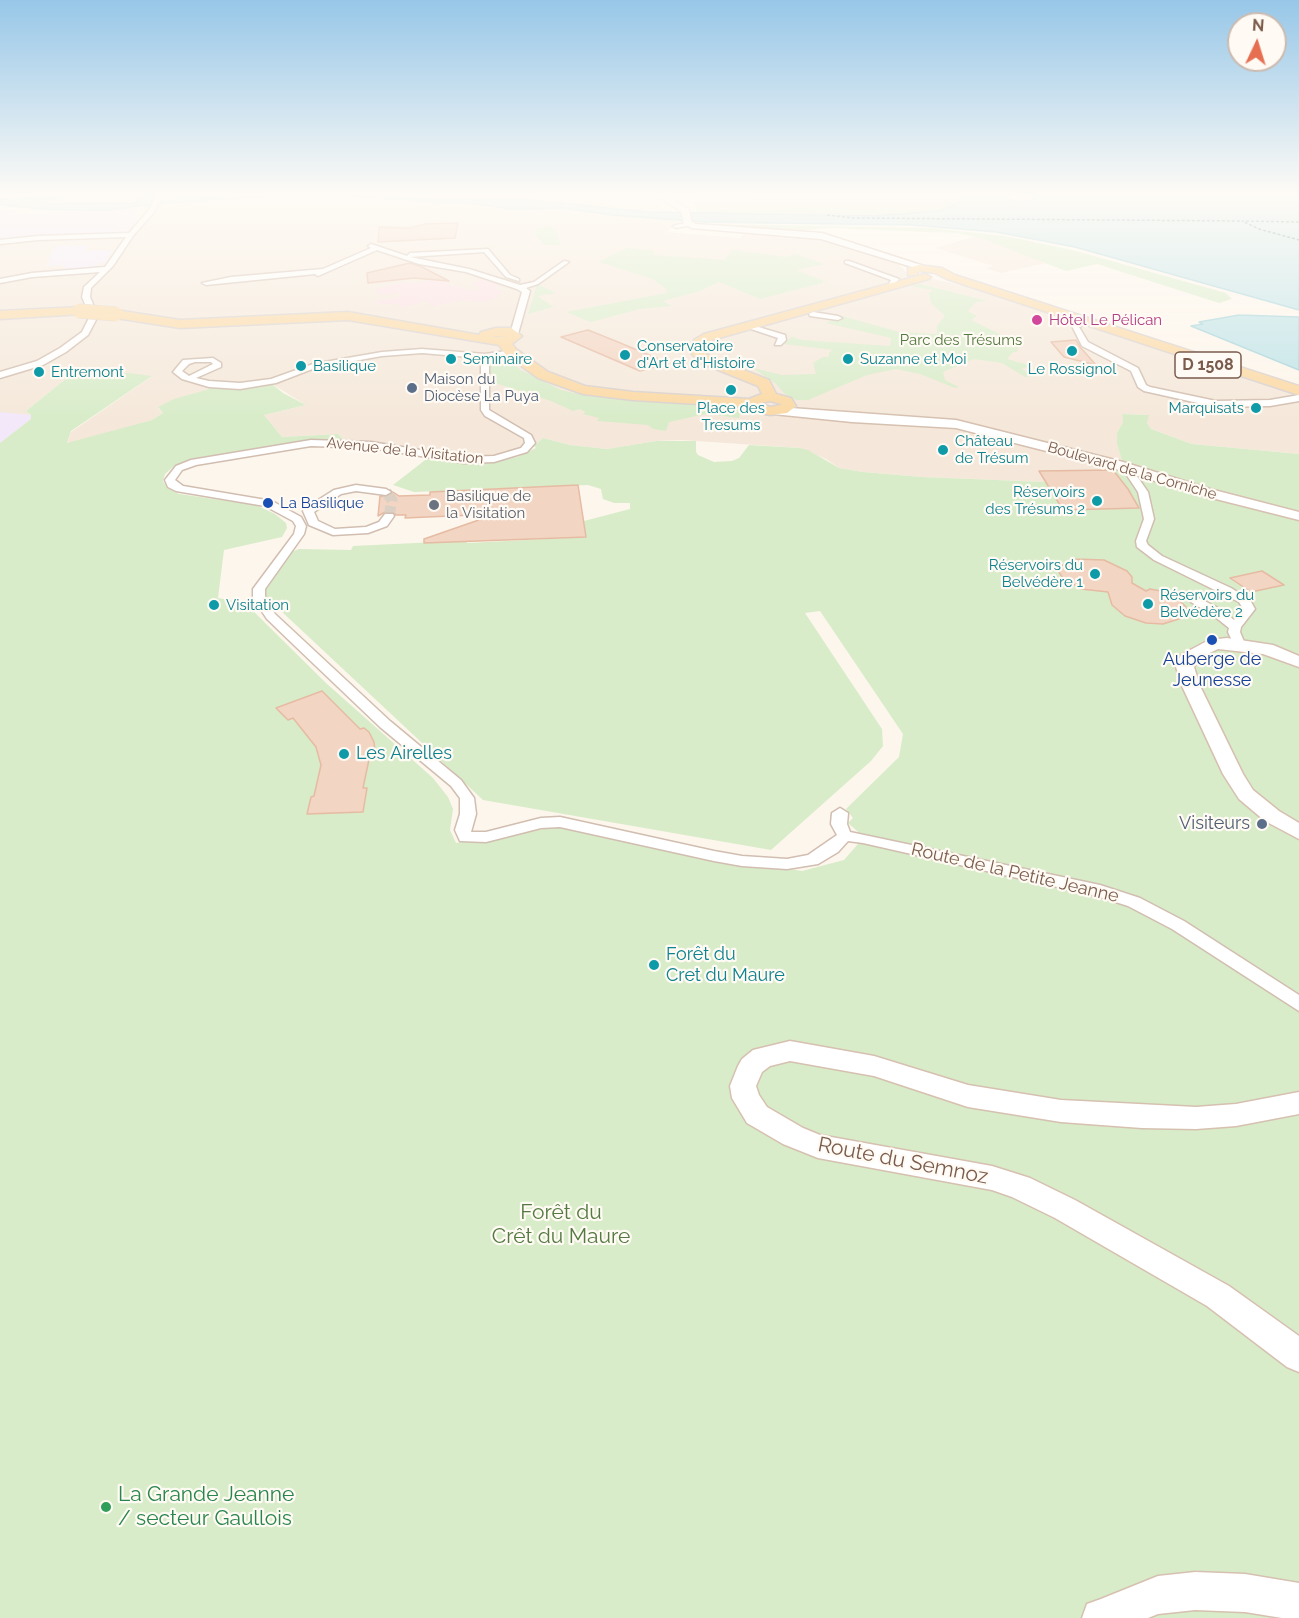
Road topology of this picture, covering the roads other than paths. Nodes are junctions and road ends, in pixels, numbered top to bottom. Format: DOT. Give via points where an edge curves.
graph roads {
  1 [pos="78,272"];
  2 [pos="103,272"];
  3 [pos="321,272"];
  4 [pos="326,272"];
  5 [pos="472,272"];
  6 [pos="504,272"];
  7 [pos="552,272"];
  8 [pos="869,272"];
  9 [pos="912,272"];
  10 [pos="925,272"];
  11 [pos="931,274"];
  12 [pos="0,281"];
  13 [pos="893,282"];
  14 [pos="206,283"];
  15 [pos="306,283"];
  16 [pos="518,286"];
  17 [pos="44,312"];
  18 [pos="813,314"];
  19 [pos="0,315"];
  20 [pos="838,318"];
  21 [pos="1082,322"];
  22 [pos="748,325"];
  23 [pos="503,336"];
  24 [pos="778,343"];
  25 [pos="485,356"];
  26 [pos="740,372"];
  27 [pos="0,375"];
  28 [pos="191,379"];
  29 [pos="1299,395"];
  30 [pos="770,397"];
  31 [pos="675,399"];
  32 [pos="752,404"];
  33 [pos="783,407"];
  34 [pos="1127,468"];
  35 [pos="386,492"];
  36 [pos="389,516"];
  37 [pos="1299,516"];
  38 [pos="1187,596"];
  39 [pos="1237,635"];
  40 [pos="1299,662"];
  41 [pos="840,813"];
  42 [pos="1299,832"];
  43 [pos="845,836"];
  44 [pos="1299,1004"];
  45 [pos="1299,1103"];
  46 [pos="1299,1356"];
  47 [pos="1299,1602"];
  48 [pos="1101,1618"];
  1 -- 12 [label="street"];
  2 -- 27 [label="street" via="87,291 94,316 85,333 40,363"];
  3 -- 14 [label="street"];
  4 -- 15 [label="street"];
  5 -- 16 [label="street"];
  6 -- 16 [label="street" via="521,282"];
  7 -- 16 [label="street" via="536,283"];
  8 -- 13 [label="street"];
  9 -- 11 [label="main road"];
  9 -- 13 [label="main road"];
  10 -- 11 [label="main road, D 1508"];
  11 -- 13 [label="main road"];
  11 -- 21 [label="main road, D 1508"];
  13 -- 22 [label="main road"];
  16 -- 23 [label="street" via="526,291"];
  17 -- 19 [label="main road"];
  17 -- 19 [label="main road"];
  17 -- 23 [label="main road, bridge" via="116,314 180,324 348,316 433,331"];
  18 -- 20 [label="street"];
  21 -- 29 [label="main road, D 1508"];
  21 -- 29 [label="street" via="1075,327 1089,347 1135,370 1142,387 1216,404 1270,403"];
  22 -- 24 [label="street" via="782,337"];
  22 -- 26 [label="main road" via="708,337 696,348 706,360"];
  23 -- 25 [label="street"];
  23 -- 31 [label="main road" via="543,375 583,390"];
  25 -- 28 [label="street" via="422,351 382,354 313,366 251,385 215,385"];
  25 -- 43 [label="street, Avenue de la Visitation" via="485,410 530,442 516,454 464,460 371,445 311,443 194,462 179,468 170,480 175,487 188,492 268,503 297,519 301,526 299,534 259,589 259,598 271,616 307,651 456,783 467,798 465,837 560,822 714,856 787,864 812,860"];
  26 -- 30 [label="main road" via="764,383"];
  26 -- 31 [label="main road" via="753,384 744,394"];
  30 -- 32 [label="main road"];
  30 -- 33 [label="main road" via="783,399"];
  31 -- 32 [label="main road"];
  32 -- 33 [label="main road" via="757,408"];
  33 -- 34 [label="main road, Boulevard de la Corniche" via="821,415 956,424"];
  34 -- 37 [label="main road, Boulevard de la Corniche"];
  34 -- 39 [label="street" via="1143,492 1149,519 1141,541 1143,547 1244,600 1249,609"];
  35 -- 36 [label="street" via="366,488 338,492 308,511 313,523 333,532 368,530 383,524"];
  38 -- 39 [label="street" via="1218,613"];
  39 -- 40 [label="main road"];
  39 -- 42 [label="main road" via="1193,654 1187,659 1187,676 1246,794"];
  41 -- 43 [label="street" via="839,824"];
  43 -- 44 [label="street, Route de la Petite Jeanne" via="1100,891 1134,902 1178,925"];
  45 -- 46 [label="main road, Route du Semnoz" via="1196,1118 1061,1111 968,1096 874,1066 790,1051 762,1057 751,1066 744,1086 746,1098 757,1115 818,1146 992,1178 1020,1187 1218,1296"];
  47 -- 48 [label="main road" via="1245,1593 1195,1591 1158,1595"];
}
